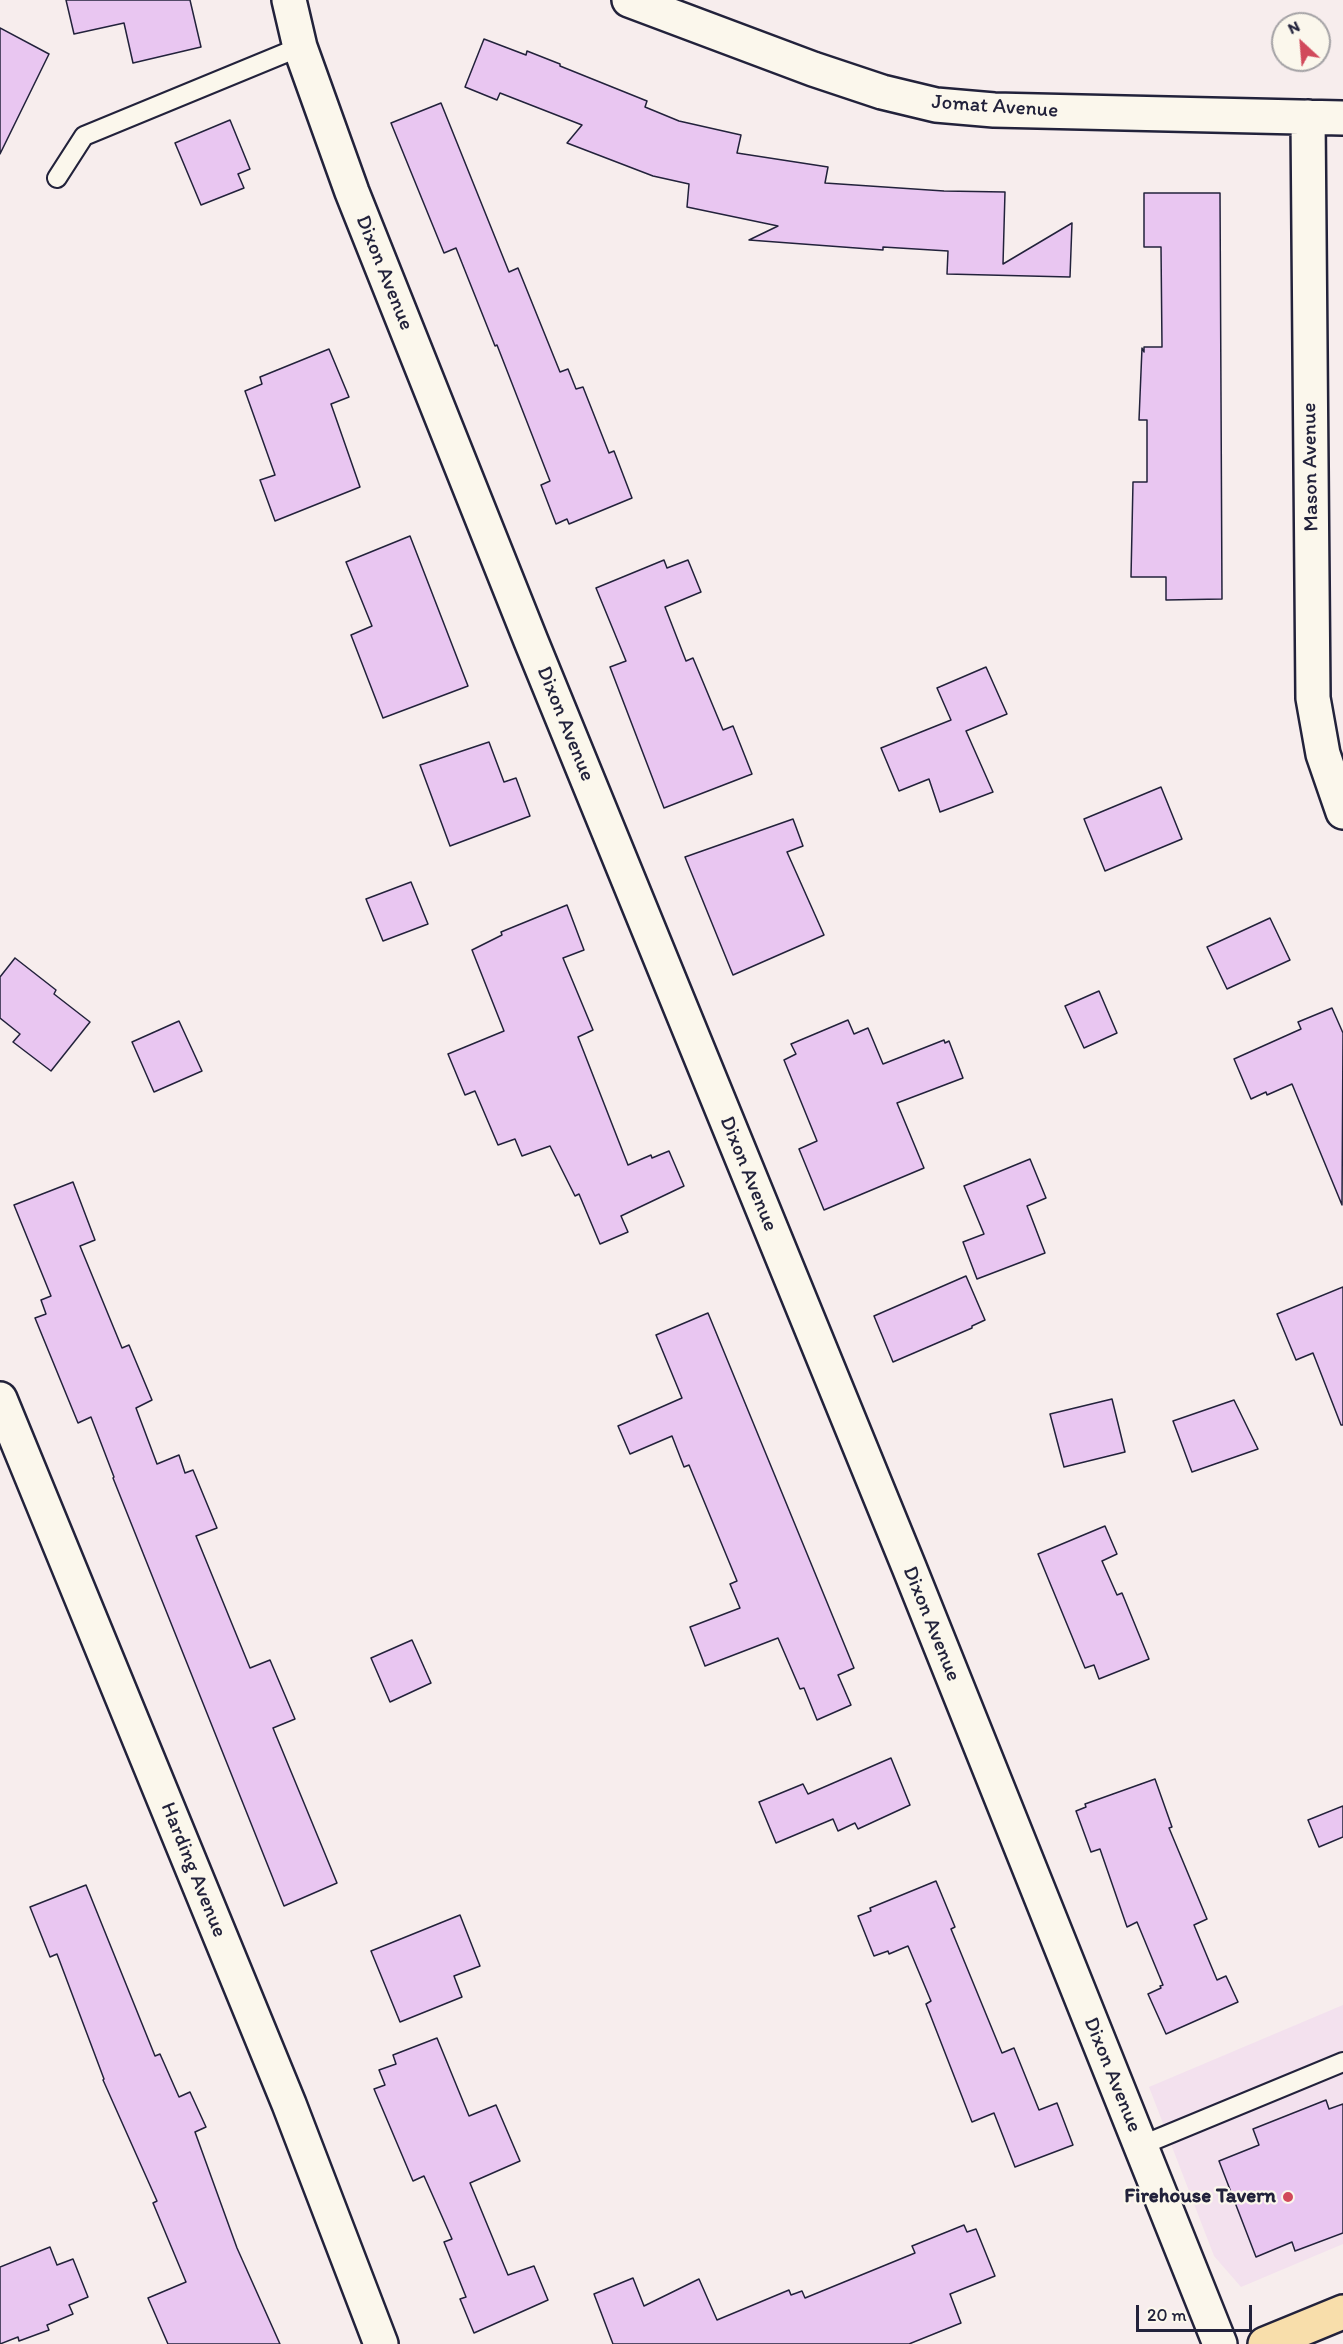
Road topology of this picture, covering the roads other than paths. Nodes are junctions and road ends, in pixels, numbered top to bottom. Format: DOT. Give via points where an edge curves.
graph roads {
  1 [pos="289,0"];
  2 [pos="628,0"];
  3 [pos="300,47"];
  4 [pos="1308,117"];
  5 [pos="1343,118"];
  6 [pos="57,178"];
  7 [pos="1343,812"];
  8 [pos="0,1399"];
  9 [pos="1343,2062"];
  10 [pos="1140,2146"];
  11 [pos="1343,2312"];
  12 [pos="381,2344"];
  13 [pos="1220,2344"];
  14 [pos="1265,2344"];
  1 -- 3 [label="street, Dixon Avenue"];
  2 -- 4 [label="street, Jomat Avenue" via="813,69 936,105 994,111"];
  3 -- 6 [label="lane" via="84,136"];
  3 -- 10 [label="street, Dixon Avenue" via="352,192 531,641 909,1567"];
  4 -- 5 [label="street, Jomat Avenue"];
  4 -- 7 [label="street, Mason Avenue" via="1313,698 1323,754"];
  8 -- 12 [label="street, Harding Avenue" via="289,2104"];
  9 -- 10 [label="lane"];
  10 -- 13 [label="street, Dixon Avenue"];
  11 -- 14 [label="main road"];
}
